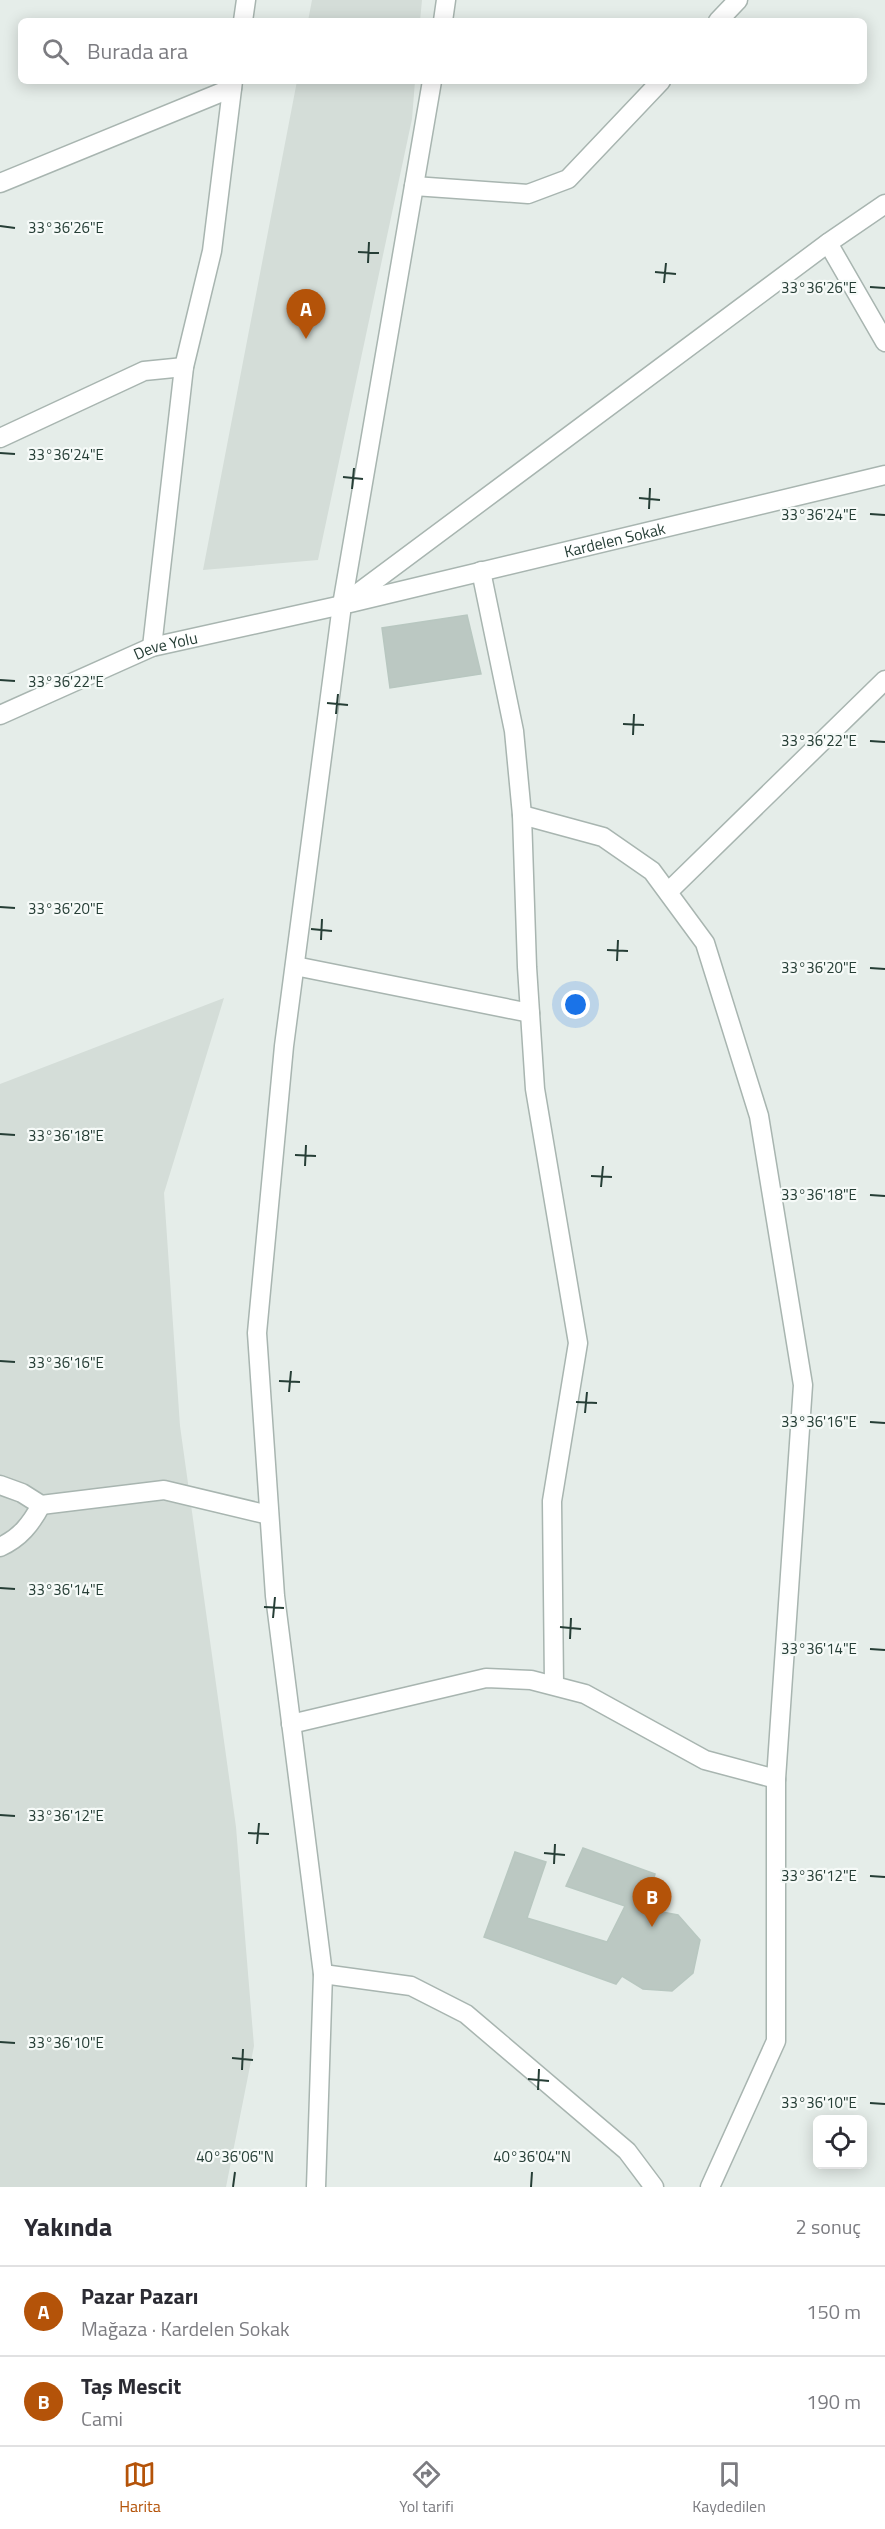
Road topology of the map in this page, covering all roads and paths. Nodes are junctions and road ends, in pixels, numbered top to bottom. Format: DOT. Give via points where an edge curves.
graph roads {
  1 [pos="246,0"];
  2 [pos="446,0"];
  3 [pos="738,0"];
  4 [pos="243,18"];
  5 [pos="443,18"];
  6 [pos="721,18"];
  7 [pos="431,84"];
  8 [pos="658,84"];
  9 [pos="232,85"];
  10 [pos="0,183"];
  11 [pos="414,186"];
  12 [pos="885,204"];
  13 [pos="828,243"];
  14 [pos="885,342"];
  15 [pos="184,367"];
  16 [pos="0,438"];
  17 [pos="885,475"];
  18 [pos="481,572"];
  19 [pos="342,605"];
  20 [pos="152,646"];
  21 [pos="885,680"];
  22 [pos="0,715"];
  23 [pos="522,814"];
  24 [pos="668,892"];
  25 [pos="295,966"];
  26 [pos="530,1013"];
  27 [pos="0,1485"];
  28 [pos="41,1505"];
  29 [pos="269,1515"];
  30 [pos="0,1547"];
  31 [pos="554,1684"];
  32 [pos="291,1724"];
  33 [pos="776,1779"];
  34 [pos="323,1974"];
  35 [pos="316,2187"];
  36 [pos="654,2187"];
  37 [pos="710,2187"];
  1 -- 4 [label="street"];
  2 -- 5 [label="street"];
  3 -- 6 [label="street"];
  7 -- 11 [label="street"];
  8 -- 11 [label="street" via="568,179 528,194"];
  9 -- 10 [label="street"];
  9 -- 15 [label="street" via="212,251"];
  11 -- 19 [label="street"];
  12 -- 13 [label="street"];
  13 -- 14 [label="street"];
  13 -- 19 [label="street"];
  15 -- 16 [label="street" via="144,371"];
  15 -- 20 [label="street"];
  17 -- 18 [label="street, Kardelen Sokak"];
  18 -- 19 [label="street, Kardelen Sokak"];
  18 -- 23 [label="street" via="514,731"];
  19 -- 20 [label="street, Deve Yolu"];
  19 -- 25 [label="street"];
  20 -- 22 [label="street, Deve Yolu"];
  21 -- 24 [label="street"];
  23 -- 24 [label="street" via="603,837 652,871"];
  23 -- 26 [label="street"];
  24 -- 33 [label="street" via="705,943 759,1116 803,1384"];
  25 -- 26 [label="street"];
  25 -- 29 [label="street" via="257,1333"];
  26 -- 31 [label="street" via="535,1089 578,1343 552,1501"];
  27 -- 28 [label="street"];
  28 -- 29 [label="street" via="164,1490"];
  28 -- 30 [label="street" via="30,1525"];
  29 -- 32 [label="street"];
  31 -- 32 [label="street" via="486,1678"];
  31 -- 33 [label="street" via="614,1708 705,1760"];
  32 -- 34 [label="street"];
  33 -- 37 [label="street" via="776,2041"];
  34 -- 35 [label="street"];
  34 -- 36 [label="street" via="411,1986 466,2014 627,2151"];
}
